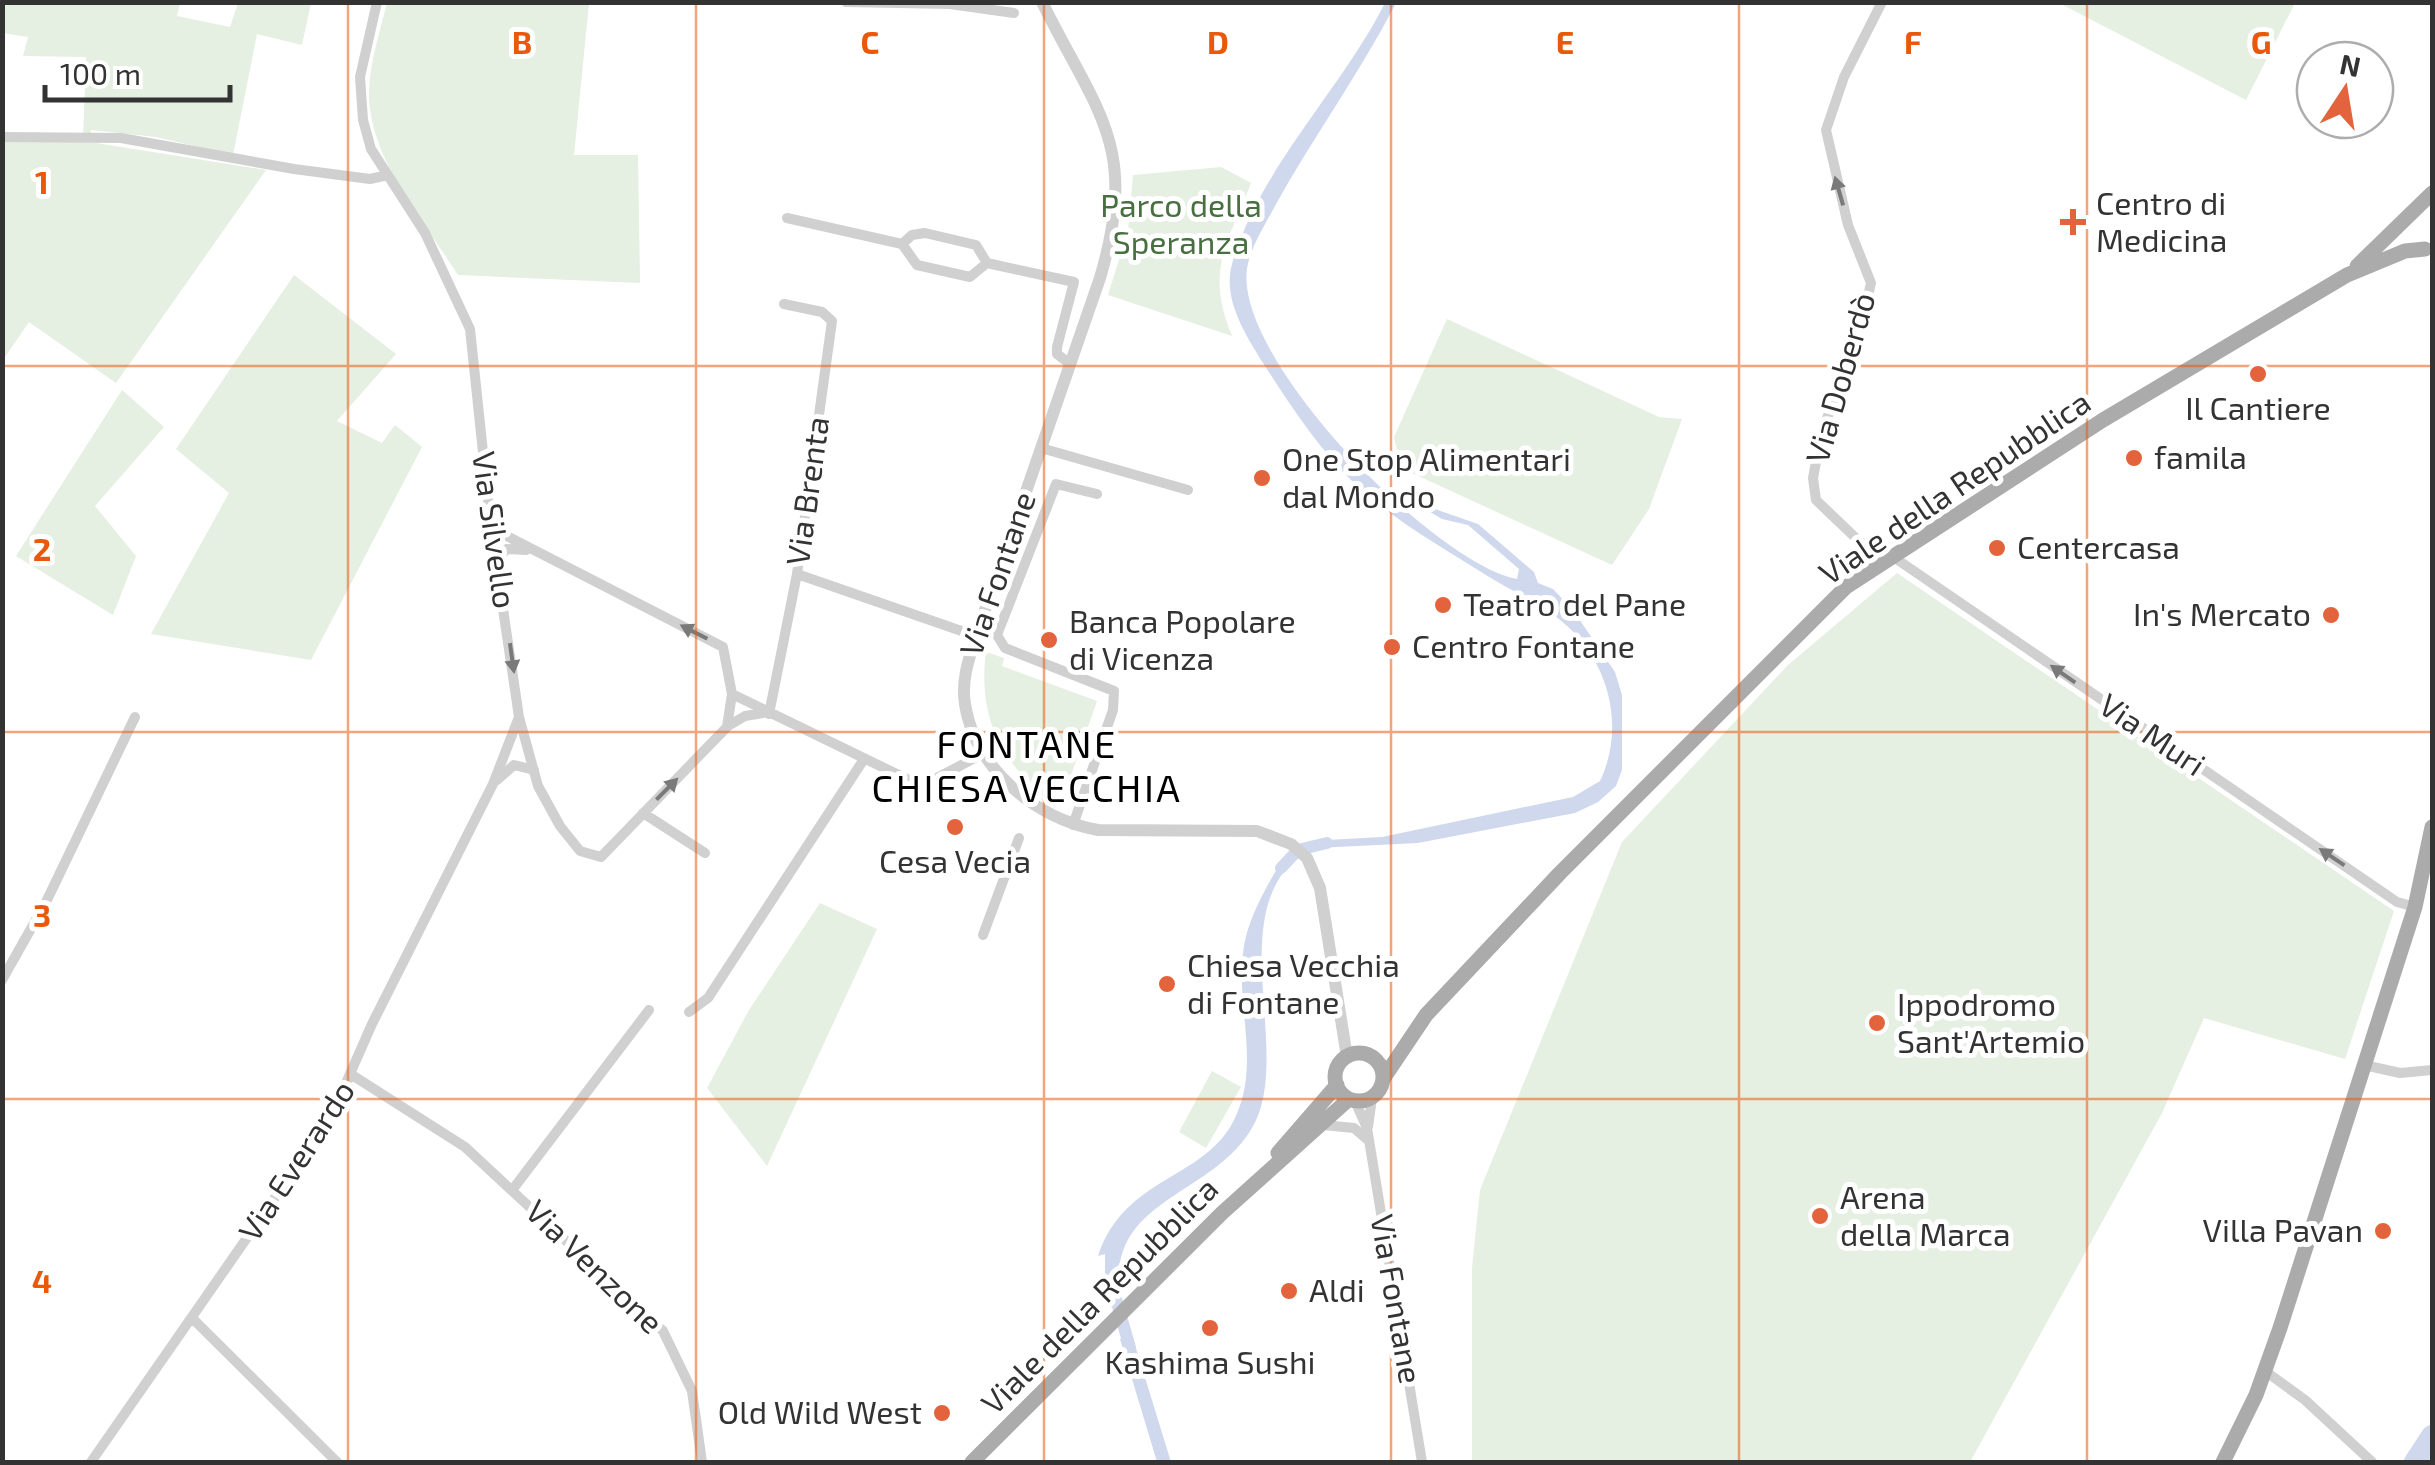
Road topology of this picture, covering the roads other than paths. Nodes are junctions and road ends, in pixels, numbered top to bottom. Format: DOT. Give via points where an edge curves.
graph roads {
  1 [pos="377,2"];
  2 [pos="846,2"];
  3 [pos="1042,2"];
  4 [pos="1882,2"];
  5 [pos="1014,13"];
  6 [pos="2,137"];
  7 [pos="388,176"];
  8 [pos="2432,193"];
  9 [pos="2416,206"];
  10 [pos="787,218"];
  11 [pos="902,244"];
  12 [pos="2430,252"];
  13 [pos="988,263"];
  14 [pos="2347,275"];
  15 [pos="1100,278"];
  16 [pos="1074,282"];
  17 [pos="784,304"];
  18 [pos="1070,364"];
  19 [pos="1040,448"];
  20 [pos="1188,490"];
  21 [pos="1097,494"];
  22 [pos="491,528"];
  23 [pos="536,554"];
  24 [pos="496,560"];
  25 [pos="1888,560"];
  26 [pos="797,574"];
  27 [pos="992,586"];
  28 [pos="1014,593"];
  29 [pos="976,636"];
  30 [pos="732,694"];
  31 [pos="769,714"];
  32 [pos="135,716"];
  33 [pos="519,717"];
  34 [pos="727,727"];
  35 [pos="984,753"];
  36 [pos="864,759"];
  37 [pos="534,770"];
  38 [pos="493,784"];
  39 [pos="644,814"];
  40 [pos="1073,825"];
  41 [pos="2432,827"];
  42 [pos="1018,838"];
  43 [pos="705,853"];
  44 [pos="2415,907"];
  45 [pos="983,935"];
  46 [pos="2,980"];
  47 [pos="649,1010"];
  48 [pos="689,1012"];
  49 [pos="1426,1015"];
  50 [pos="1359,1056"];
  51 [pos="2364,1065"];
  52 [pos="2432,1070"];
  53 [pos="352,1075"];
  54 [pos="1383,1079"];
  55 [pos="1337,1085"];
  56 [pos="1359,1099"];
  57 [pos="1318,1126"];
  58 [pos="1368,1135"];
  59 [pos="1268,1169"];
  60 [pos="513,1189"];
  61 [pos="192,1318"];
  62 [pos="2265,1371"];
  63 [pos="91,1462"];
  64 [pos="337,1462"];
  65 [pos="702,1462"];
  66 [pos="972,1462"];
  67 [pos="1422,1462"];
  68 [pos="2223,1462"];
  69 [pos="2372,1462"];
  1 -- 7 [label="street, Via Silvello" via="360,97 371,149"];
  2 -- 5 [label="street"];
  3 -- 15 [label="street, Via Fontane" via="1113,142 1116,206"];
  25 -- 4 [label="street, Via Doberdò, one-way" via="1826,512 1813,488 1821,435 1871,283 1848,225 1826,130 1844,76"];
  6 -- 7 [label="street" via="121,138 278,167"];
  7 -- 22 [label="street, Via Silvello" via="426,232 470,329"];
  8 -- 9 [label="main road"];
  9 -- 12 [label="main road" via="2414,234"];
  9 -- 14 [label="main road"];
  10 -- 11 [label="street"];
  11 -- 13 [label="street" via="924,233 976,245"];
  11 -- 13 [label="street" via="917,265 970,277"];
  12 -- 14 [label="main road" via="2405,251"];
  13 -- 16 [label="street"];
  14 -- 25 [label="main road, Viale della Repubblica" via="2117,411"];
  15 -- 16 [label="street"];
  15 -- 18 [label="street, Via Fontane"];
  16 -- 18 [label="street" via="1057,346"];
  17 -- 26 [label="street, Via Brenta" via="822,312 832,321"];
  18 -- 19 [label="street, Via Fontane"];
  19 -- 20 [label="street"];
  19 -- 27 [label="street, Via Fontane"];
  21 -- 28 [label="street" via="1056,484"];
  22 -- 23 [label="street"];
  22 -- 24 [label="street, Via Silvello"];
  23 -- 24 [label="street" via="512,548"];
  30 -- 23 [label="street, one-way" via="723,646"];
  24 -- 33 [label="street, Via Silvello, one-way"];
  44 -- 25 [label="street, Via Muri, one-way" via="2397,902"];
  25 -- 49 [label="main road, Viale della Repubblica" via="1846,587 1775,654"];
  26 -- 29 [label="street"];
  26 -- 31 [label="street, Via Brenta"];
  27 -- 28 [label="street"];
  27 -- 29 [label="street, Via Fontane"];
  28 -- 40 [label="street" via="998,635 1004,648 1109,686 1116,696"];
  29 -- 35 [label="street, Via Fontane" via="964,702"];
  30 -- 31 [label="street"];
  30 -- 34 [label="street"];
  31 -- 34 [label="street" via="753,713"];
  31 -- 36 [label="street"];
  32 -- 46 [label="street"];
  33 -- 37 [label="street, Via Silvello"];
  33 -- 38 [label="street, Via Everardo"];
  39 -- 34 [label="street, Via Silvello, one-way"];
  35 -- 36 [label="street" via="919,782"];
  35 -- 40 [label="street, Via Fontane" via="1000,778"];
  36 -- 48 [label="street" via="708,998"];
  37 -- 38 [label="street" via="514,765"];
  37 -- 39 [label="street, Via Silvello" via="560,826 588,856 608,852"];
  38 -- 53 [label="street, Via Everardo"];
  39 -- 43 [label="street"];
  40 -- 50 [label="street, Via Fontane" via="1240,830 1291,844 1307,858 1320,888 1346,1034"];
  41 -- 44 [label="main road"];
  42 -- 45 [label="street"];
  44 -- 51 [label="main road"];
  47 -- 60 [label="street, Via Venzone"];
  49 -- 50 [label="main road, Viale della Repubblica"];
  49 -- 54 [label="main road, Viale della Repubblica"];
  50 -- 54 [label="main road"];
  50 -- 55 [label="main road, Viale della Repubblica" via="1337,1070"];
  51 -- 52 [label="street" via="2400,1073"];
  51 -- 62 [label="main road"];
  53 -- 60 [label="street, Via Venzone" via="465,1147"];
  53 -- 61 [label="street, Via Everardo" via="306,1156"];
  54 -- 56 [label="main road, Viale della Repubblica"];
  55 -- 56 [label="main road"];
  55 -- 59 [label="main road, Viale della Repubblica"];
  56 -- 57 [label="main road, Viale della Repubblica"];
  56 -- 58 [label="street, Via Fontane"];
  57 -- 58 [label="street"];
  57 -- 59 [label="main road, Viale della Repubblica"];
  58 -- 67 [label="street, Via Fontane"];
  59 -- 66 [label="main road, Viale della Repubblica"];
  60 -- 65 [label="street, Via Venzone" via="673,1344 692,1391"];
  61 -- 63 [label="street, Via Everardo"];
  61 -- 64 [label="street"];
  62 -- 68 [label="main road"];
  62 -- 69 [label="street"];
}
